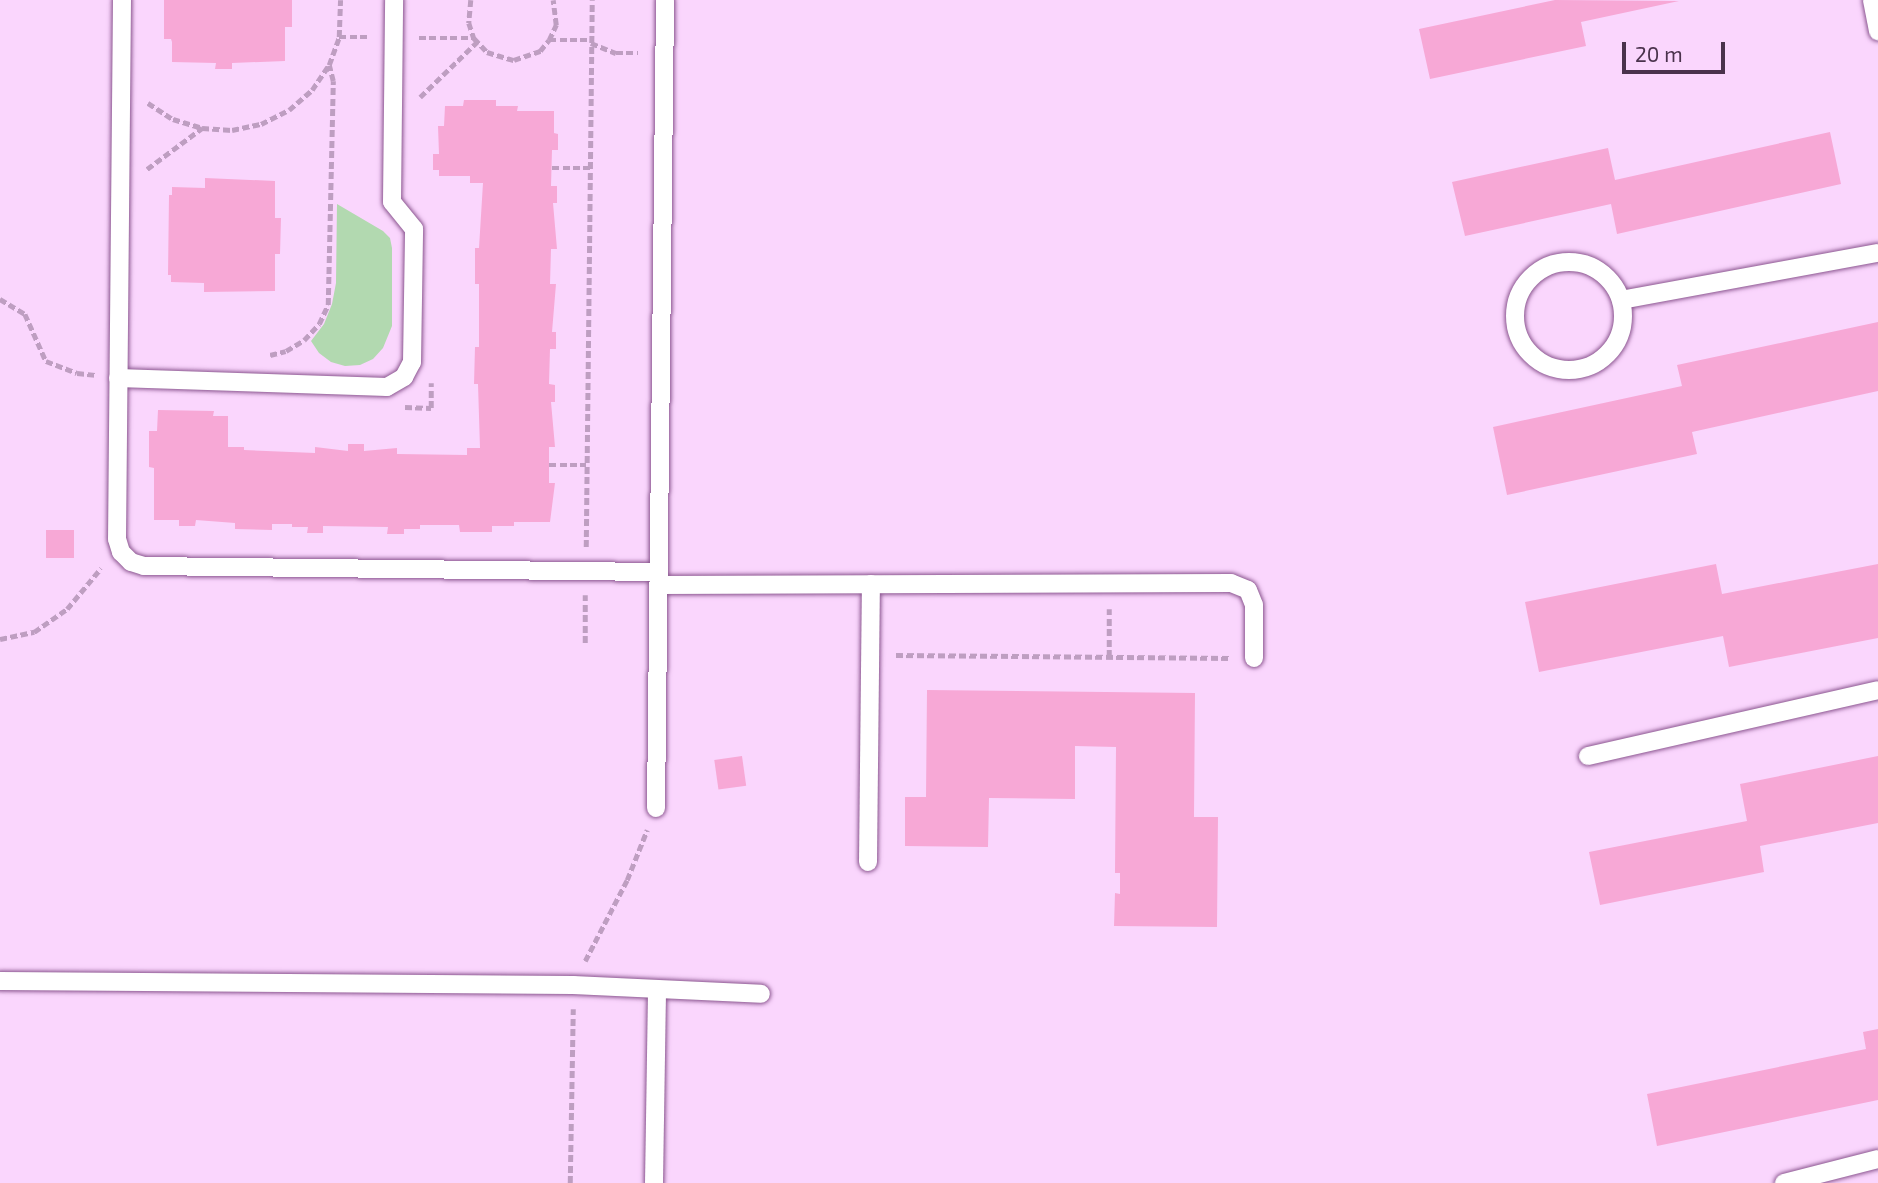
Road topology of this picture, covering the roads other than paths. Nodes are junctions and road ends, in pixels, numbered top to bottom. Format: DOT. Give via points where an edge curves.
graph roads {
  1 [pos="122,0"];
  2 [pos="394,0"];
  3 [pos="665,0"];
  4 [pos="1872,0"];
  5 [pos="1878,31"];
  6 [pos="1878,253"];
  7 [pos="1621,300"];
  8 [pos="118,378"];
  9 [pos="658,578"];
  10 [pos="871,584"];
  11 [pos="1254,659"];
  12 [pos="1878,690"];
  13 [pos="1588,756"];
  14 [pos="656,808"];
  15 [pos="868,862"];
  16 [pos="0,981"];
  17 [pos="657,989"];
  18 [pos="761,994"];
  19 [pos="1878,1159"];
  20 [pos="654,1183"];
  21 [pos="1784,1183"];
  1 -- 8 [label="lane"];
  2 -- 8 [label="lane" via="392,202 414,229 412,362 404,377 387,387"];
  3 -- 9 [label="lane"];
  4 -- 5 [label="lane"];
  6 -- 7 [label="lane"];
  7 -- 7 [label="lane" via="1613,283 1599,270 1562,262 1530,279 1515,313 1518,332 1526,349 1540,362 1576,370 1610,353 1620,337"];
  8 -- 9 [label="lane" via="117,539 131,562 144,566 586,571"];
  9 -- 10 [label="lane"];
  9 -- 14 [label="lane"];
  10 -- 11 [label="lane" via="1231,583 1248,590 1254,606"];
  10 -- 15 [label="lane"];
  12 -- 13 [label="lane"];
  16 -- 17 [label="lane"];
  17 -- 18 [label="lane"];
  17 -- 20 [label="lane"];
  19 -- 21 [label="lane"];
}
